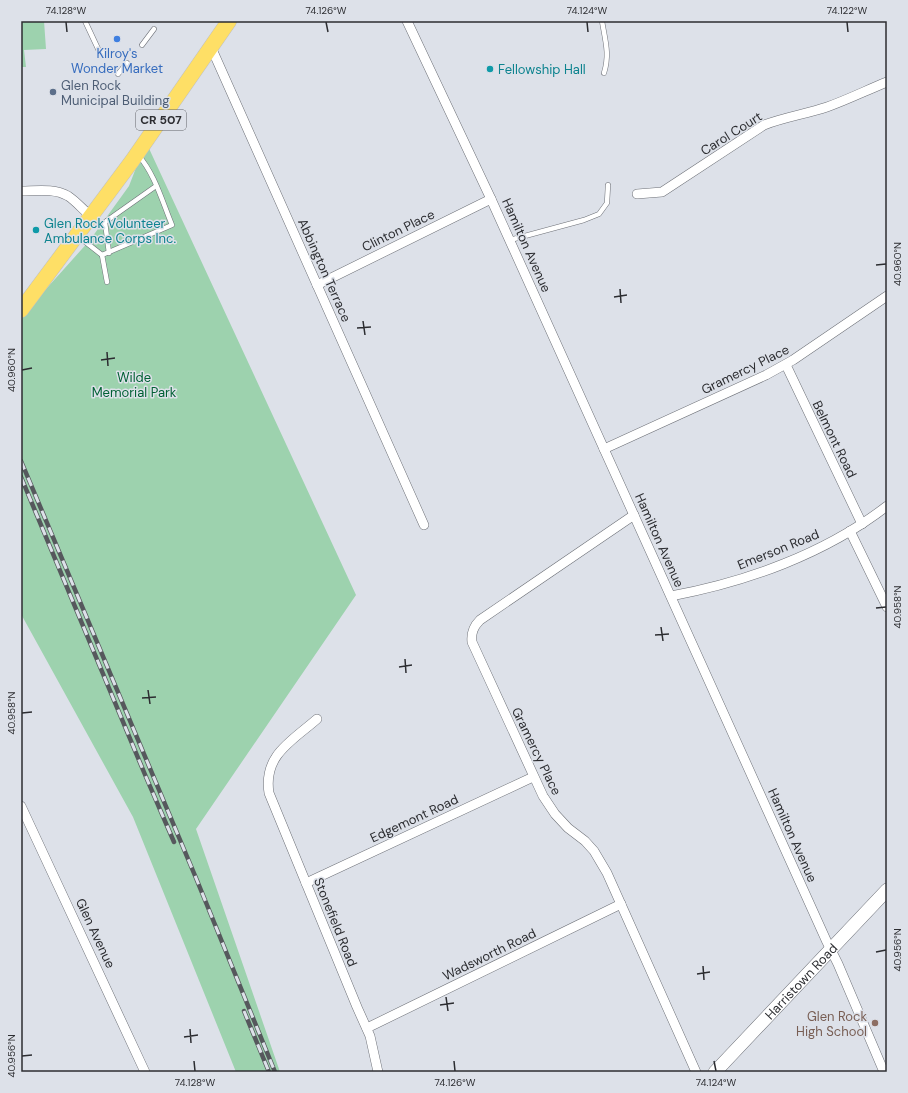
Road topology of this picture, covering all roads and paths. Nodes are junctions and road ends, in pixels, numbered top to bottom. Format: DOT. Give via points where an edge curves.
graph roads {
  1 [pos="85,21"];
  2 [pos="229,21"];
  3 [pos="407,21"];
  4 [pos="602,21"];
  5 [pos="154,29"];
  6 [pos="142,45"];
  7 [pos="211,47"];
  8 [pos="105,54"];
  9 [pos="127,64"];
  10 [pos="604,73"];
  11 [pos="118,74"];
  12 [pos="887,82"];
  13 [pos="137,154"];
  14 [pos="156,186"];
  15 [pos="608,186"];
  16 [pos="21,191"];
  17 [pos="637,194"];
  18 [pos="491,198"];
  19 [pos="92,217"];
  20 [pos="77,236"];
  21 [pos="510,240"];
  22 [pos="109,253"];
  23 [pos="102,256"];
  24 [pos="107,282"];
  25 [pos="317,285"];
  26 [pos="887,296"];
  27 [pos="21,310"];
  28 [pos="786,365"];
  29 [pos="604,449"];
  30 [pos="887,506"];
  31 [pos="634,515"];
  32 [pos="862,524"];
  33 [pos="424,525"];
  34 [pos="850,531"];
  35 [pos="671,596"];
  36 [pos="887,607"];
  37 [pos="317,719"];
  38 [pos="534,777"];
  39 [pos="21,806"];
  40 [pos="306,883"];
  41 [pos="887,890"];
  42 [pos="621,904"];
  43 [pos="831,950"];
  44 [pos="367,1028"];
  45 [pos="146,1072"];
  46 [pos="378,1072"];
  47 [pos="696,1072"];
  48 [pos="715,1072"];
  49 [pos="884,1072"];
  1 -- 8 [label="lane" via="100,53 103,51"];
  2 -- 7 [label="main road, CR 507"];
  3 -- 18 [label="street, Hamilton Avenue"];
  4 -- 10 [label="lane" via="608,53"];
  5 -- 6 [label="lane"];
  7 -- 13 [label="main road, CR 507"];
  7 -- 25 [label="street, Abbington Terrace"];
  9 -- 11 [label="lane"];
  12 -- 17 [label="street, Carol Court" via="827,107 764,125 662,192"];
  13 -- 14 [label="lane" via="145,163"];
  13 -- 19 [label="main road, CR 507"];
  14 -- 22 [label="lane" via="105,222"];
  14 -- 22 [label="lane" via="172,225"];
  15 -- 21 [label="lane" via="607,203 599,214"];
  16 -- 19 [label="street" via="45,190 68,196"];
  18 -- 21 [label="street, Hamilton Avenue"];
  18 -- 25 [label="street, Clinton Place"];
  19 -- 20 [label="main road, CR 507"];
  20 -- 23 [label="lane"];
  20 -- 27 [label="main road, CR 507"];
  21 -- 29 [label="street, Hamilton Avenue"];
  22 -- 23 [label="lane"];
  23 -- 24 [label="lane"];
  25 -- 33 [label="street, Abbington Terrace"];
  26 -- 28 [label="street, Gramercy Place"];
  28 -- 29 [label="street, Gramercy Place"];
  28 -- 32 [label="street, Belmont Road"];
  29 -- 31 [label="street, Hamilton Avenue"];
  30 -- 32 [label="street, Emerson Road"];
  31 -- 35 [label="street, Hamilton Avenue"];
  31 -- 38 [label="street, Gramercy Place" via="485,617 473,628 472,642"];
  32 -- 34 [label="street, Emerson Road"];
  34 -- 35 [label="street, Emerson Road" via="823,546 745,578"];
  34 -- 36 [label="street"];
  35 -- 43 [label="street, Hamilton Avenue"];
  37 -- 40 [label="street, Stonefield Road" via="277,754 269,772 268,783 269,793"];
  38 -- 40 [label="street, Edgemont Road"];
  38 -- 42 [label="street, Gramercy Place" via="555,814 594,851"];
  39 -- 45 [label="street, Glen Avenue"];
  40 -- 44 [label="street, Stonefield Road"];
  41 -- 43 [label="street, Harristown Road"];
  42 -- 44 [label="street, Wadsworth Road"];
  42 -- 47 [label="street, Gramercy Place"];
  43 -- 48 [label="street, Harristown Road"];
  43 -- 49 [label="street, Hamilton Avenue"];
  44 -- 46 [label="street, Stonefield Road"];
}
